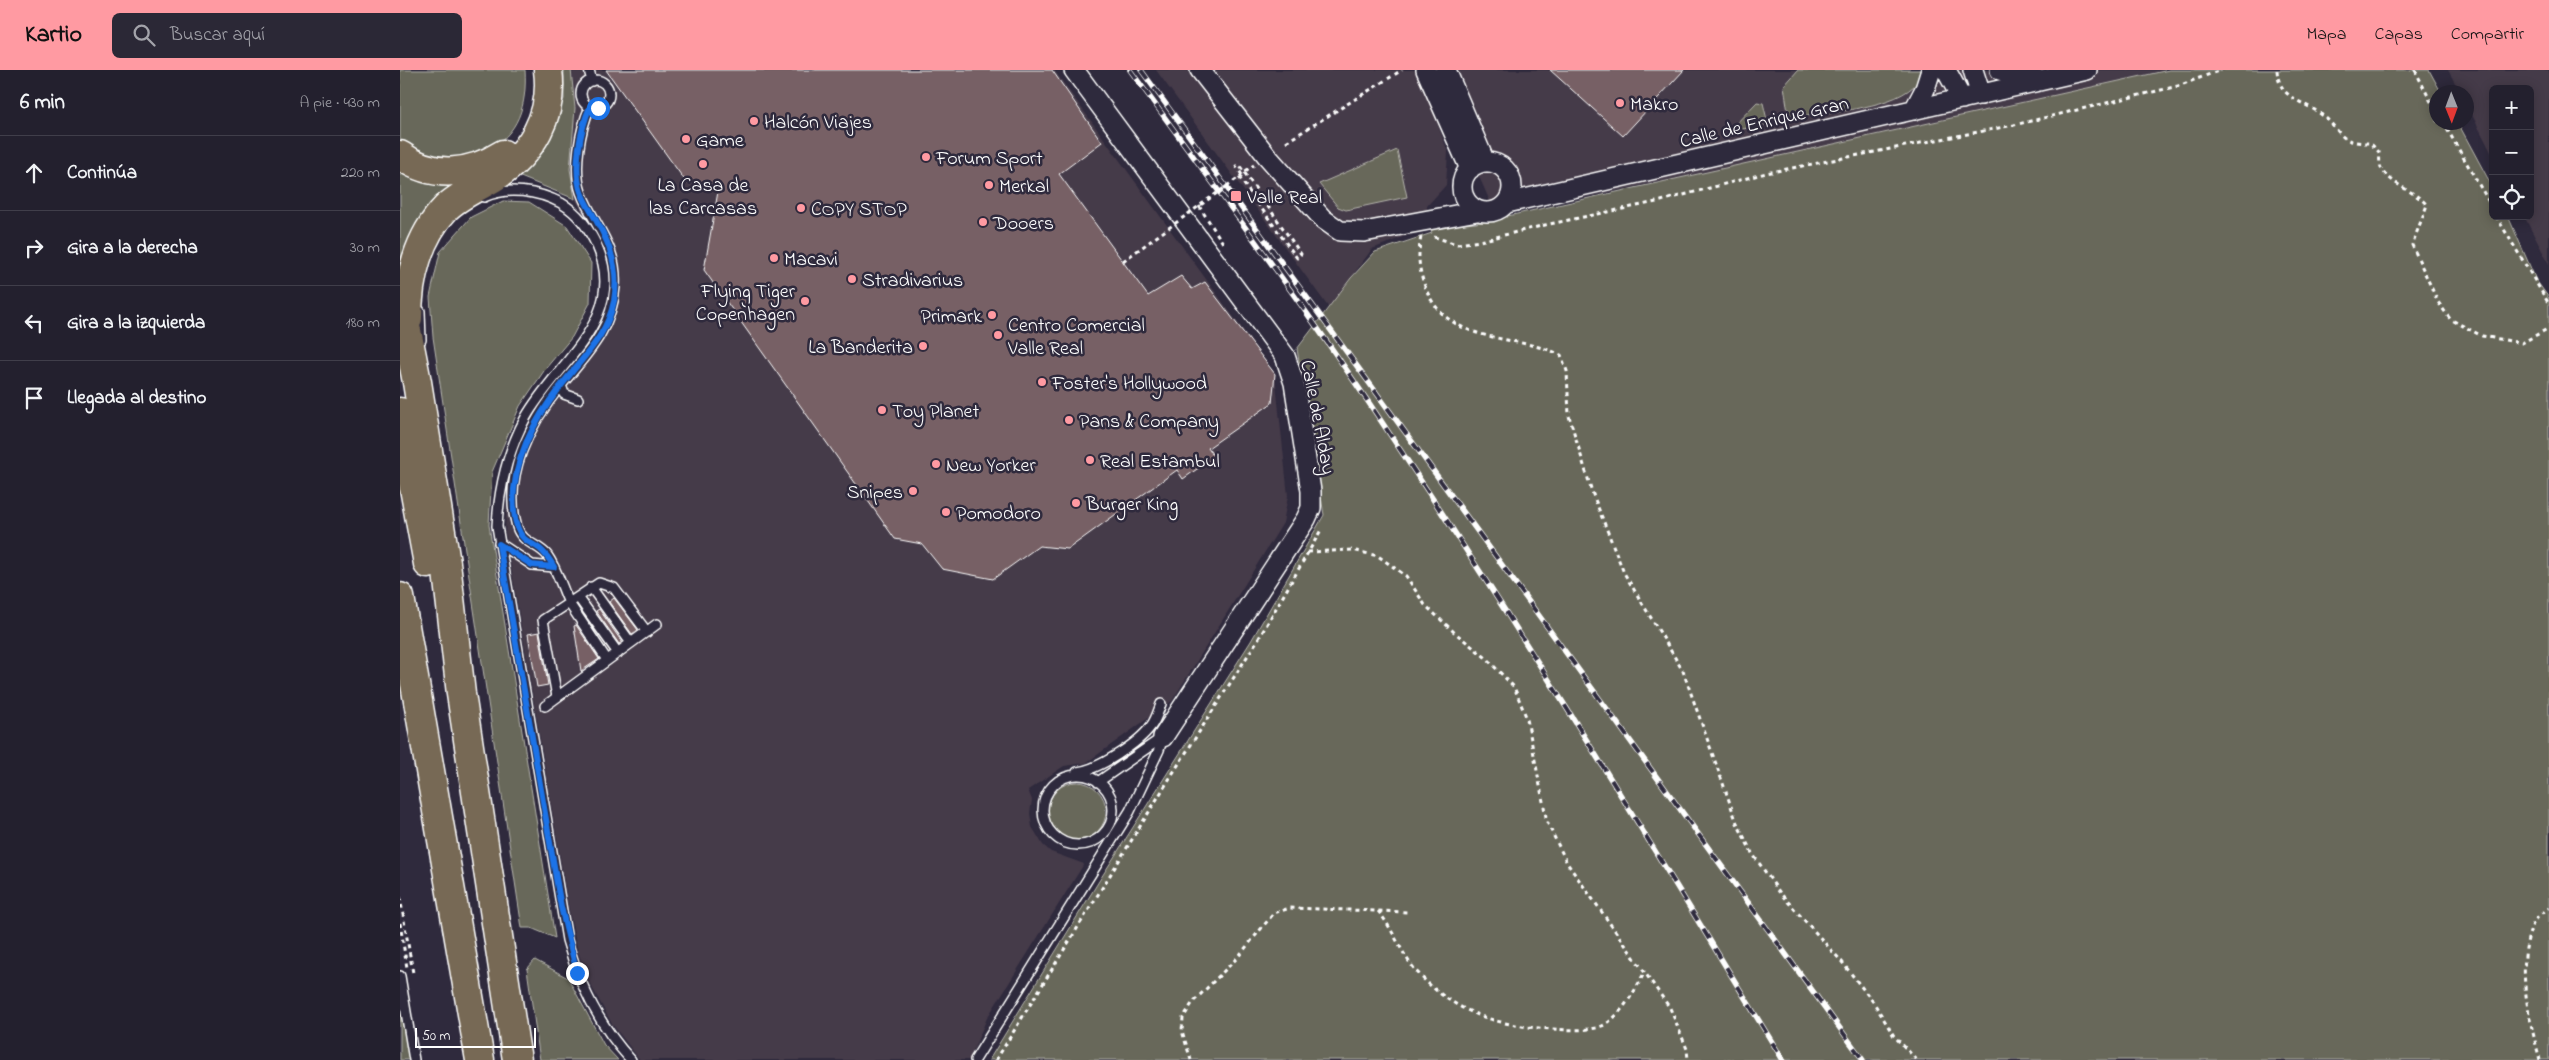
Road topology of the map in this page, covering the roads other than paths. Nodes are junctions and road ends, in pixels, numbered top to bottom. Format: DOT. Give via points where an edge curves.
graph roads {
  1 [pos="548,70"];
  2 [pos="589,70"];
  3 [pos="1074,70"];
  4 [pos="1200,70"];
  5 [pos="1426,70"];
  6 [pos="1446,70"];
  7 [pos="1931,70"];
  8 [pos="1946,70"];
  9 [pos="1972,70"];
  10 [pos="2000,70"];
  11 [pos="2087,70"];
  12 [pos="592,81"];
  13 [pos="2040,81"];
  14 [pos="1972,97"];
  15 [pos="547,99"];
  16 [pos="590,107"];
  17 [pos="1914,110"];
  18 [pos="400,155"];
  19 [pos="1477,166"];
  20 [pos="1511,179"];
  21 [pos="1558,191"];
  22 [pos="1462,192"];
  23 [pos="478,200"];
  24 [pos="1507,203"];
  25 [pos="1477,211"];
  26 [pos="451,218"];
  27 [pos="1423,230"];
  28 [pos="414,294"];
  29 [pos="408,337"];
  30 [pos="561,385"];
  31 [pos="578,399"];
  32 [pos="400,412"];
  33 [pos="431,465"];
  34 [pos="499,544"];
  35 [pos="554,567"];
  36 [pos="591,587"];
  37 [pos="578,596"];
  38 [pos="400,597"];
  39 [pos="569,603"];
  40 [pos="658,624"];
  41 [pos="647,632"];
  42 [pos="631,643"];
  43 [pos="618,653"];
  44 [pos="607,660"];
  45 [pos="461,694"];
  46 [pos="557,697"];
  47 [pos="1161,704"];
  48 [pos="545,706"];
  49 [pos="1162,737"];
  50 [pos="1065,778"];
  51 [pos="1098,782"];
  52 [pos="1130,811"];
  53 [pos="1108,829"];
  54 [pos="400,976"];
  55 [pos="414,1060"];
  56 [pos="480,1060"];
  57 [pos="517,1060"];
  58 [pos="630,1060"];
  59 [pos="975,1060"];
  1 -- 15 [label="highway"];
  2 -- 12 [label="lane"];
  3 -- 49 [label="street, Calle de Alday" via="1285,356 1294,383 1311,491 1311,508 1306,520"];
  4 -- 27 [label="street" via="1267,156 1330,226 1340,231"];
  5 -- 19 [label="street"];
  6 -- 19 [label="street"];
  7 -- 17 [label="street"];
  8 -- 14 [label="street"];
  9 -- 14 [label="street"];
  10 -- 13 [label="street"];
  11 -- 13 [label="street, Calle de Enrique Gran"];
  12 -- 16 [label="lane" via="582,92 583,101"];
  12 -- 16 [label="lane" via="603,83 609,95 603,106"];
  13 -- 14 [label="street, Calle de Enrique Gran"];
  14 -- 17 [label="street, Calle de Enrique Gran"];
  15 -- 18 [label="highway" via="531,128 518,142 491,161 472,169 441,172 410,163"];
  15 -- 29 [label="highway" via="542,124 524,153 496,176 448,206 435,220 414,265 408,296"];
  16 -- 30 [label="lane" via="581,127 579,187 610,246 615,289 609,320 602,334"];
  17 -- 21 [label="street, Calle de Enrique Gran"];
  19 -- 20 [label="street" via="1501,166"];
  19 -- 22 [label="street" via="1462,183"];
  20 -- 21 [label="street, Calle de Enrique Gran" via="1530,187"];
  20 -- 24 [label="street"];
  21 -- 24 [label="street, Calle de Enrique Gran"];
  22 -- 25 [label="street" via="1464,200"];
  22 -- 27 [label="street"];
  23 -- 34 [label="lane" via="489,194 513,190 546,197 568,208 582,220 593,237 604,276 595,325 541,393 514,443 500,487"];
  24 -- 25 [label="street" via="1493,212"];
  25 -- 27 [label="street"];
  26 -- 28 [label="lane" via="428,252"];
  28 -- 29 [label="highway"];
  28 -- 33 [label="lane"];
  29 -- 33 [label="highway"];
  30 -- 31 [label="lane" via="564,394"];
  30 -- 35 [label="lane" via="524,445 516,473 513,502 519,533 547,555"];
  32 -- 45 [label="highway" via="433,590"];
  33 -- 45 [label="highway"];
  34 -- 35 [label="lane" via="532,565"];
  34 -- 58 [label="lane" via="569,948 591,1003"];
  35 -- 39 [label="lane"];
  36 -- 37 [label="lane"];
  36 -- 41 [label="lane" via="599,583 614,588"];
  36 -- 42 [label="lane"];
  37 -- 39 [label="lane"];
  37 -- 43 [label="lane"];
  38 -- 56 [label="highway"];
  39 -- 44 [label="lane"];
  39 -- 46 [label="lane" via="543,620"];
  40 -- 41 [label="lane"];
  41 -- 42 [label="lane"];
  42 -- 43 [label="lane"];
  43 -- 44 [label="lane"];
  44 -- 46 [label="lane"];
  45 -- 57 [label="highway"];
  46 -- 48 [label="lane"];
  47 -- 50 [label="lane" via="1153,724 1141,736 1096,768 1074,772"];
  49 -- 51 [label="lane"];
  49 -- 52 [label="lane"];
  50 -- 51 [label="lane" via="1084,776"];
  50 -- 53 [label="lane" via="1054,784 1044,801 1044,822 1052,834 1070,845 1085,845"];
  51 -- 53 [label="lane" via="1110,795 1113,806"];
  52 -- 53 [label="lane"];
  52 -- 59 [label="lane"];
  54 -- 55 [label="lane"];
}
